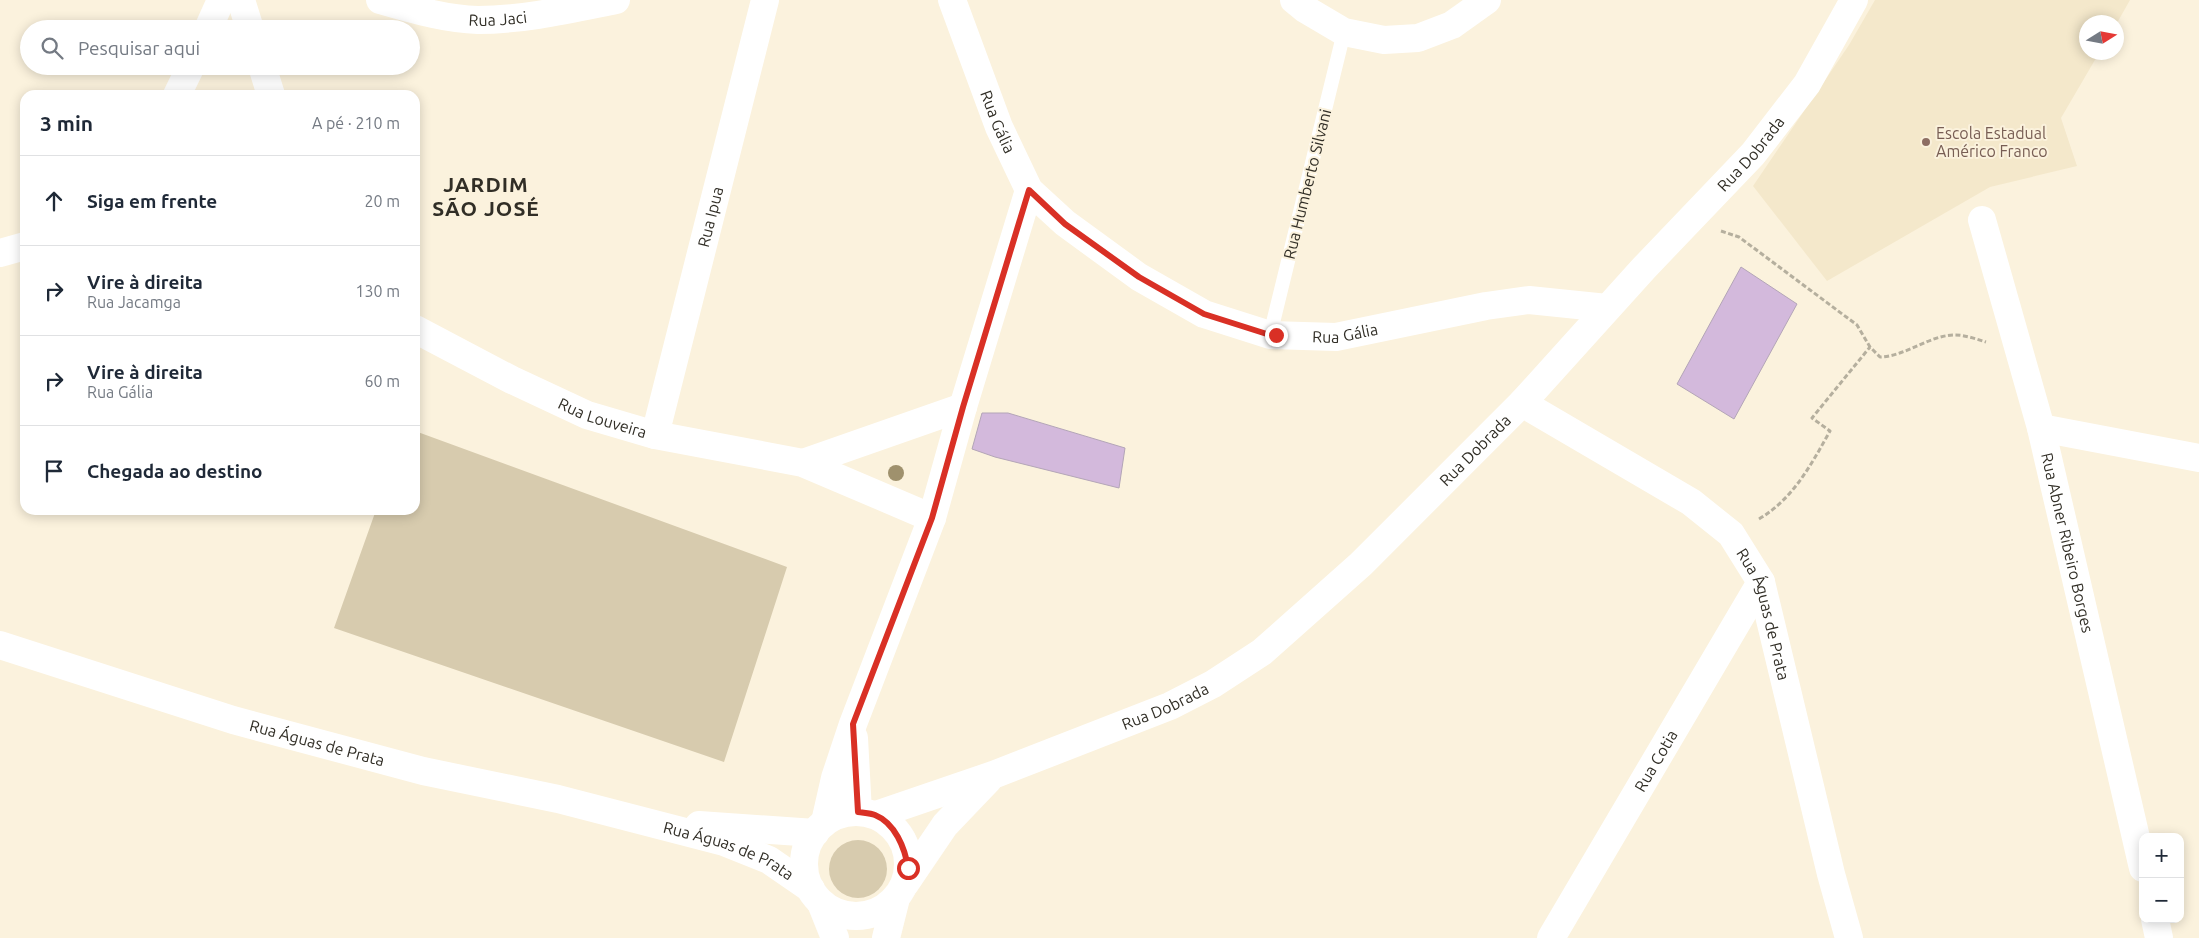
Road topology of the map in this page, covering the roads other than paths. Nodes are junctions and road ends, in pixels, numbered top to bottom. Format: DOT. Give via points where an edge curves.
graph roads {
  1 [pos="221,0"];
  2 [pos="241,0"];
  3 [pos="380,0"];
  4 [pos="616,0"];
  5 [pos="741,0"];
  6 [pos="952,0"];
  7 [pos="1294,0"];
  8 [pos="1487,0"];
  9 [pos="1854,0"];
  10 [pos="762,12"];
  11 [pos="212,20"];
  12 [pos="247,20"];
  13 [pos="1344,32"];
  14 [pos="187,75"];
  15 [pos="265,75"];
  16 [pos="179,90"];
  17 [pos="269,90"];
  18 [pos="1029,190"];
  19 [pos="1982,220"];
  20 [pos="20,247"];
  21 [pos="0,253"];
  22 [pos="1607,308"];
  23 [pos="420,332"];
  24 [pos="1270,335"];
  25 [pos="1522,402"];
  26 [pos="963,407"];
  27 [pos="2041,428"];
  28 [pos="655,435"];
  29 [pos="2199,458"];
  30 [pos="803,463"];
  31 [pos="932,518"];
  32 [pos="1761,582"];
  33 [pos="0,646"];
  34 [pos="853,724"];
  35 [pos="993,775"];
  36 [pos="867,813"];
  37 [pos="640,822"];
  38 [pos="820,828"];
  39 [pos="2139,851"];
  40 [pos="900,891"];
  41 [pos="816,896"];
  42 [pos="2155,923"];
  43 [pos="835,938"];
  44 [pos="886,938"];
  45 [pos="1551,938"];
  46 [pos="1849,938"];
  47 [pos="2159,938"];
  1 -- 11 [label="street"];
  2 -- 12 [label="street"];
  3 -- 4 [label="street, Rua Jaci" via="432,14 478,20 552,13"];
  5 -- 10 [label="street"];
  6 -- 18 [label="street, Rua Gália" via="999,127"];
  7 -- 13 [label="street"];
  8 -- 13 [label="street" via="1452,25 1418,38 1384,40"];
  9 -- 22 [label="street, Rua Dobrada" via="1807,84 1753,154"];
  10 -- 28 [label="street, Rua Ipua"];
  13 -- 24 [label="lane, Rua Humberto Silvani"];
  14 -- 16 [label="street"];
  15 -- 17 [label="street"];
  18 -- 24 [label="street, Rua Gália" via="1065,224 1139,277 1204,314"];
  18 -- 26 [label="street"];
  19 -- 27 [label="street, Rua Abner Ribeiro Borges"];
  20 -- 21 [label="street"];
  22 -- 24 [label="street, Rua Gália" via="1529,300 1336,337"];
  22 -- 25 [label="street, Rua Dobrada"];
  23 -- 28 [label="street, Rua Louveira" via="587,415"];
  25 -- 32 [label="street, Rua Águas de Prata" via="1691,502 1731,534"];
  25 -- 35 [label="street, Rua Dobrada" via="1361,564 1262,652 1213,684 1170,706"];
  26 -- 30 [label="street"];
  26 -- 31 [label="street"];
  27 -- 29 [label="street"];
  27 -- 39 [label="street, Rua Abner Ribeiro Borges"];
  28 -- 30 [label="street, Rua Louveira"];
  30 -- 31 [label="street, Rua Louveira"];
  31 -- 34 [label="street"];
  32 -- 45 [label="street, Rua Cotia"];
  32 -- 46 [label="street, Rua Águas de Prata"];
  33 -- 37 [label="street, Rua Águas de Prata" via="243,723 423,771 558,799"];
  34 -- 36 [label="street"];
  34 -- 38 [label="street"];
  35 -- 36 [label="street, Rua Dobrada"];
  35 -- 40 [label="street, Rua Dobrada" via="944,825"];
  36 -- 38 [label="street" via="841,814"];
  36 -- 40 [label="street" via="894,831 905,850 908,868"];
  37 -- 38 [label="street, Rua Águas de Prata"];
  37 -- 41 [label="street, Rua Águas de Prata" via="724,842 769,860"];
  38 -- 41 [label="street" via="807,846 804,861 805,876"];
  40 -- 41 [label="street" via="884,909 869,915 836,913"];
  40 -- 44 [label="street"];
  41 -- 43 [label="street"];
  42 -- 47 [label="street"];
}
